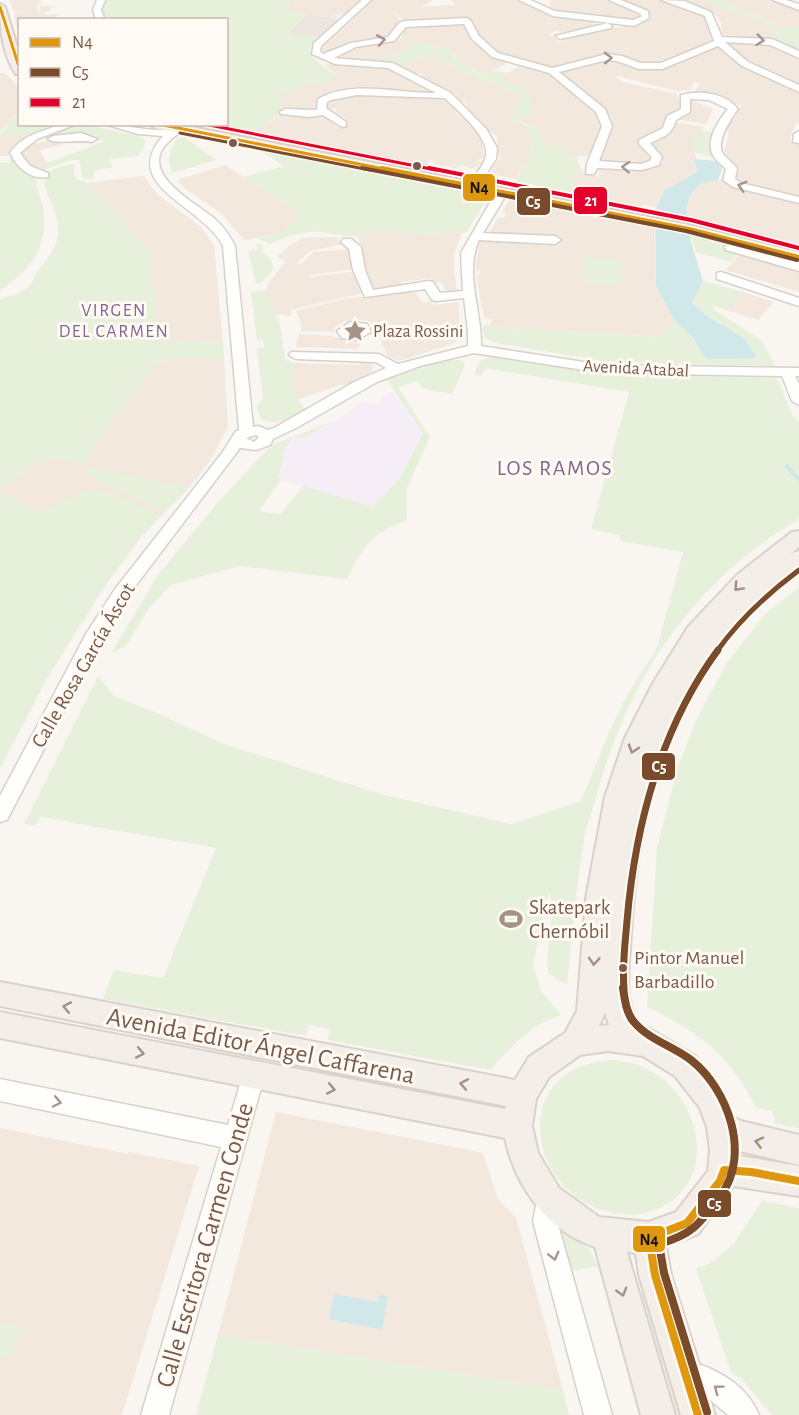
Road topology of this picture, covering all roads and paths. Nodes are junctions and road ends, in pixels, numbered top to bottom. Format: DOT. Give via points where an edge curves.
graph roads {
  1 [pos="101,0"];
  2 [pos="366,0"];
  3 [pos="523,0"];
  4 [pos="613,0"];
  5 [pos="665,0"];
  6 [pos="777,0"];
  7 [pos="545,4"];
  8 [pos="0,7"];
  9 [pos="799,7"];
  10 [pos="100,18"];
  11 [pos="597,23"];
  12 [pos="2,26"];
  13 [pos="560,36"];
  14 [pos="718,40"];
  15 [pos="799,55"];
  16 [pos="17,58"];
  17 [pos="326,58"];
  18 [pos="552,71"];
  19 [pos="799,89"];
  20 [pos="448,95"];
  21 [pos="285,112"];
  22 [pos="324,112"];
  23 [pos="342,124"];
  24 [pos="67,126"];
  25 [pos="130,126"];
  26 [pos="181,127"];
  27 [pos="152,128"];
  28 [pos="92,139"];
  29 [pos="24,142"];
  30 [pos="158,144"];
  31 [pos="44,175"];
  32 [pos="476,181"];
  33 [pos="502,192"];
  34 [pos="799,200"];
  35 [pos="654,219"];
  36 [pos="688,226"];
  37 [pos="475,236"];
  38 [pos="555,240"];
  39 [pos="347,242"];
  40 [pos="730,247"];
  41 [pos="799,251"];
  42 [pos="799,257"];
  43 [pos="799,267"];
  44 [pos="721,276"];
  45 [pos="471,294"];
  46 [pos="799,302"];
  47 [pos="363,334"];
  48 [pos="474,349"];
  49 [pos="296,356"];
  50 [pos="379,358"];
  51 [pos="398,370"];
  52 [pos="793,372"];
  53 [pos="382,376"];
  54 [pos="799,401"];
  55 [pos="242,435"];
  56 [pos="264,440"];
  57 [pos="228,455"];
  58 [pos="245,457"];
  59 [pos="176,521"];
  60 [pos="799,537"];
  61 [pos="799,558"];
  62 [pos="0,814"];
  63 [pos="0,994"];
  64 [pos="0,1025"];
  65 [pos="575,1042"];
  66 [pos="648,1043"];
  67 [pos="254,1074"];
  68 [pos="0,1090"];
  69 [pos="522,1095"];
  70 [pos="518,1126"];
  71 [pos="722,1127"];
  72 [pos="235,1138"];
  73 [pos="799,1150"];
  74 [pos="724,1170"];
  75 [pos="799,1181"];
  76 [pos="548,1199"];
  77 [pos="608,1235"];
  78 [pos="649,1238"];
  79 [pos="685,1373"];
  80 [pos="154,1415"];
  81 [pos="598,1415"];
  82 [pos="658,1415"];
  83 [pos="698,1415"];
  84 [pos="745,1415"];
  1 -- 10 [label="street" via="96,10"];
  2 -- 17 [label="street" via="317,45 315,52"];
  3 -- 7 [label="street"];
  4 -- 11 [label="street" via="645,13 645,18"];
  5 -- 14 [label="street" via="708,14"];
  6 -- 9 [label="street"];
  7 -- 11 [label="street" via="554,13"];
  8 -- 12 [label="main road"];
  11 -- 13 [label="street"];
  12 -- 16 [label="main road"];
  14 -- 15 [label="street, one-way" via="772,42"];
  18 -- 14 [label="street, one-way" via="607,57 639,66 662,66"];
  14 -- 19 [label="street" via="745,64"];
  17 -- 18 [label="street, one-way" via="354,45 391,39 404,24 462,20 470,23 475,37 495,55"];
  17 -- 20 [label="street" via="390,65"];
  34 -- 18 [label="street, one-way" via="729,180 732,168 716,148 721,125 734,109 702,96 686,97 686,110 671,118 668,129 643,142 657,157 655,163 591,168 607,122 592,101"];
  20 -- 22 [label="street" via="344,94 322,101"];
  20 -- 32 [label="street" via="483,132 492,148 491,159"];
  21 -- 22 [label="street"];
  22 -- 23 [label="street"];
  24 -- 29 [label="street"];
  25 -- 27 [label="street"];
  26 -- 27 [label="main road"];
  26 -- 30 [label="street"];
  26 -- 32 [label="main road"];
  26 -- 33 [label="main road"];
  27 -- 30 [label="street"];
  28 -- 29 [label="street" via="81,136"];
  29 -- 31 [label="street" via="15,153 22,166"];
  30 -- 55 [label="street" via="153,161 165,187 222,232 229,246"];
  32 -- 35 [label="main road"];
  33 -- 35 [label="main road"];
  33 -- 37 [label="street"];
  35 -- 36 [label="main road"];
  36 -- 41 [label="main road"];
  36 -- 42 [label="main road"];
  37 -- 38 [label="street"];
  37 -- 45 [label="street" via="467,254"];
  39 -- 45 [label="street" via="355,247 369,294 429,285 436,297"];
  40 -- 43 [label="street"];
  44 -- 46 [label="street"];
  45 -- 48 [label="street"];
  47 -- 50 [label="street" via="371,340"];
  48 -- 51 [label="street, Calle Rosa García Áscot"];
  48 -- 52 [label="street, Avenida Atabal" via="603,369"];
  49 -- 50 [label="street"];
  50 -- 51 [label="street"];
  50 -- 53 [label="street"];
  51 -- 53 [label="street, Calle Rosa García Áscot"];
  52 -- 54 [label="street"];
  53 -- 56 [label="street, Calle Rosa García Áscot"];
  55 -- 56 [label="street" via="246,446"];
  55 -- 57 [label="street, Calle Rosa García Áscot"];
  56 -- 58 [label="street, Calle Rosa García Áscot"];
  57 -- 58 [label="street"];
  57 -- 59 [label="street, Calle Rosa García Áscot"];
  58 -- 59 [label="street, Calle Rosa García Áscot"];
  59 -- 62 [label="street, Calle Rosa García Áscot" via="95,634"];
  60 -- 65 [label="main road, one-way" via="745,579 696,632 663,685 637,738 617,797 607,847 599,898 591,1013"];
  61 -- 66 [label="main road" via="762,586 714,636 680,691 656,743 638,801 620,903 615,990 619,1016 628,1031"];
  69 -- 63 [label="main road, Avenida Editor Ángel Caffarena, one-way"];
  64 -- 67 [label="main road, Avenida Editor Ángel Caffarena, one-way"];
  65 -- 66 [label="main road" via="608,1038"];
  65 -- 69 [label="main road" via="539,1067"];
  66 -- 71 [label="main road" via="685,1066 711,1099"];
  67 -- 70 [label="main road, Avenida Editor Ángel Caffarena, one-way"];
  67 -- 72 [label="street, Calle Escritora Carmen Conde"];
  68 -- 72 [label="street, one-way"];
  69 -- 70 [label="main road"];
  70 -- 76 [label="main road" via="524,1158"];
  73 -- 71 [label="main road, one-way" via="736,1135"];
  71 -- 74 [label="main road"];
  72 -- 80 [label="street, Calle Escritora Carmen Conde"];
  74 -- 75 [label="main road"];
  74 -- 78 [label="main road" via="687,1223"];
  76 -- 77 [label="main road" via="591,1230"];
  76 -- 81 [label="street, one-way" via="545,1221"];
  77 -- 78 [label="main road"];
  77 -- 82 [label="main road, one-way"];
  78 -- 79 [label="main road" via="655,1275"];
  79 -- 83 [label="main road"];
  84 -- 79 [label="street, one-way" via="739,1404 702,1377"];
}
